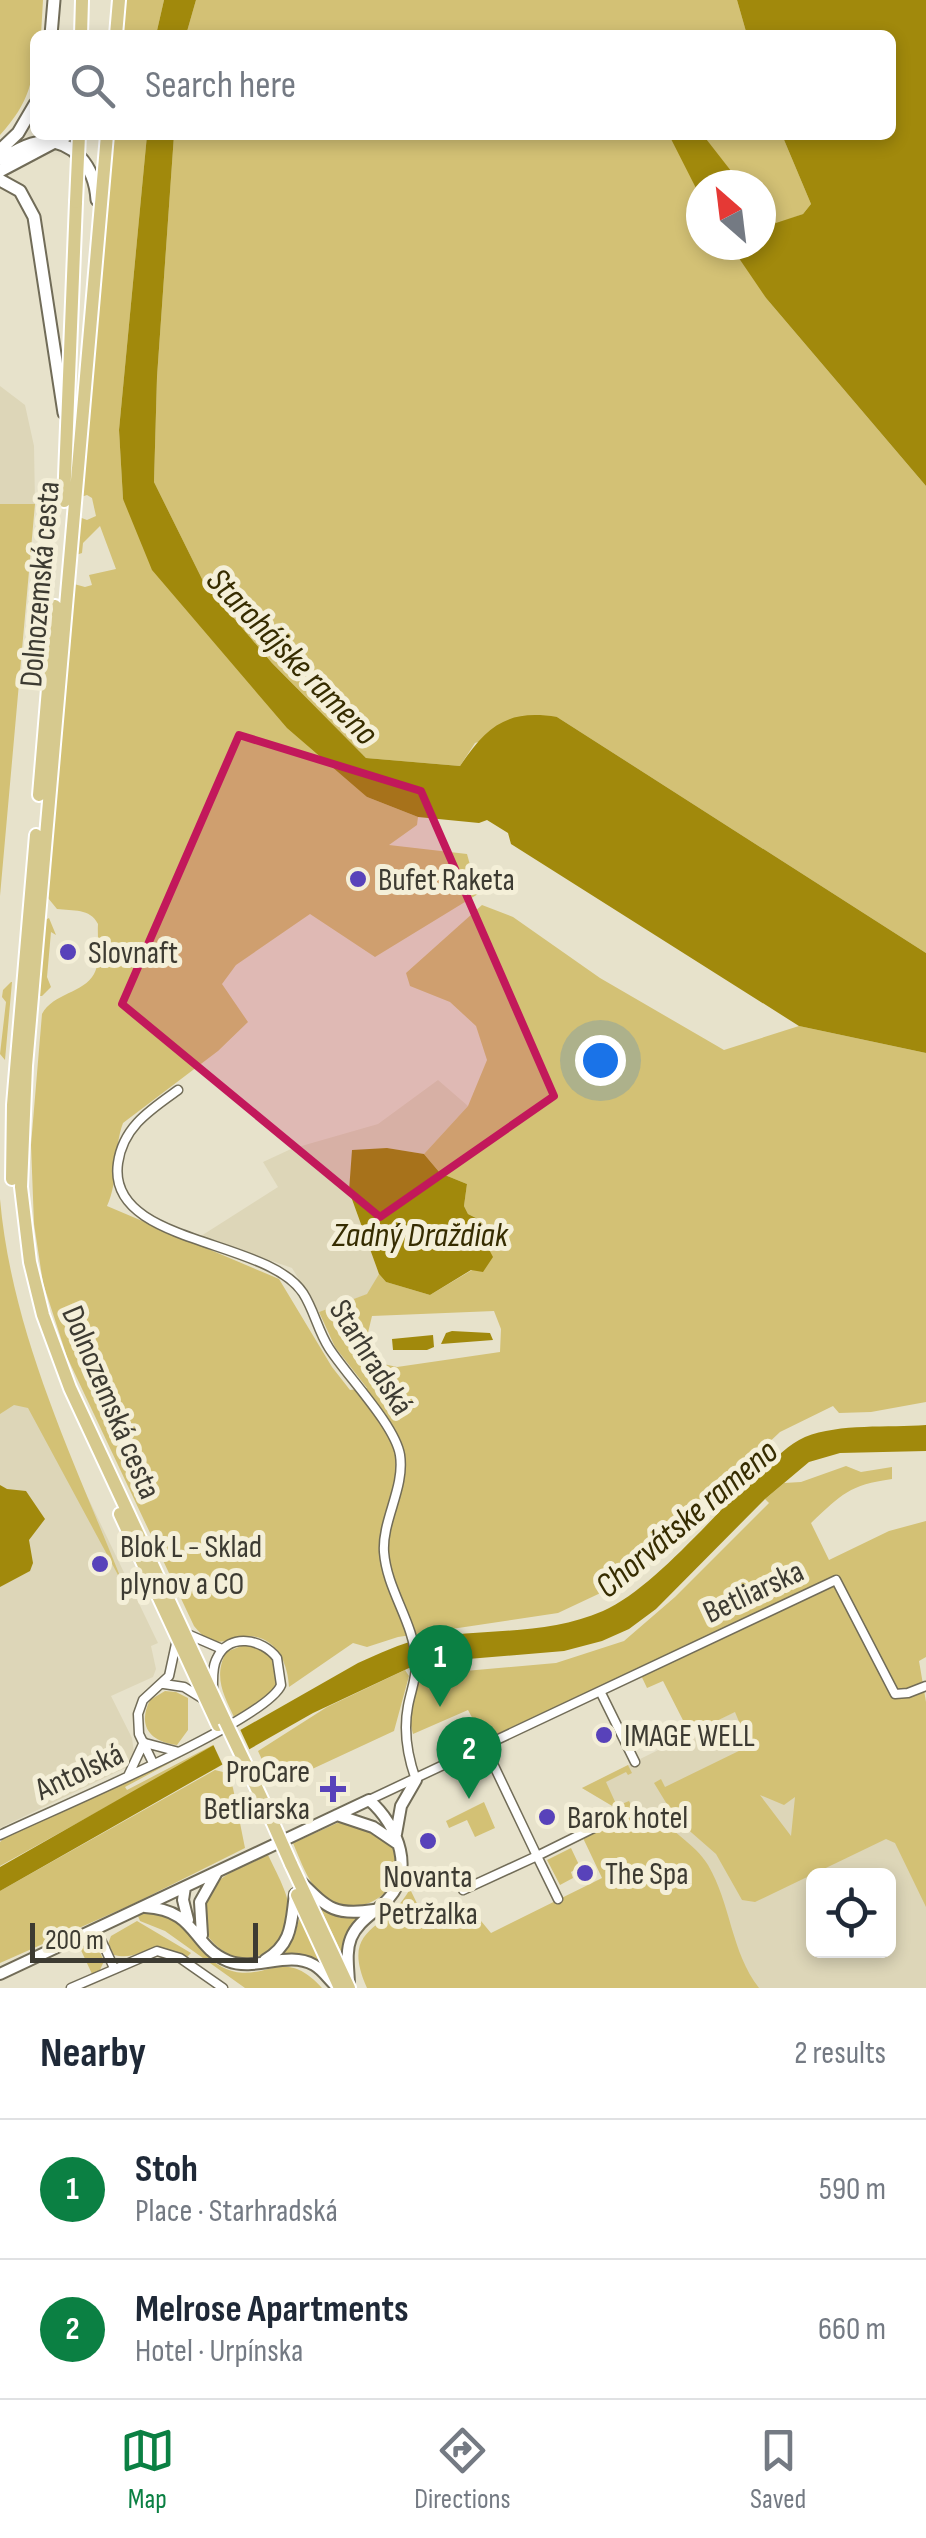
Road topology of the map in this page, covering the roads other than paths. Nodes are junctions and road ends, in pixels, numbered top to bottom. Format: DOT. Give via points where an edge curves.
graph roads {
  1 [pos="54,0"];
  2 [pos="82,0"];
  3 [pos="120,0"];
  4 [pos="51,30"];
  5 [pos="81,30"];
  6 [pos="117,30"];
  7 [pos="30,112"];
  8 [pos="61,140"];
  9 [pos="78,140"];
  10 [pos="107,140"];
  11 [pos="56,144"];
  12 [pos="0,150"];
  13 [pos="0,159"];
  14 [pos="0,171"];
  15 [pos="0,180"];
  16 [pos="99,219"];
  17 [pos="70,431"];
  18 [pos="178,1090"];
  19 [pos="181,1636"];
  20 [pos="222,1650"];
  21 [pos="164,1684"];
  22 [pos="926,1686"];
  23 [pos="601,1693"];
  24 [pos="209,1697"];
  25 [pos="144,1742"];
  26 [pos="485,1748"];
  27 [pos="178,1752"];
  28 [pos="635,1762"];
  29 [pos="153,1764"];
  30 [pos="128,1774"];
  31 [pos="416,1780"];
  32 [pos="368,1800"];
  33 [pos="337,1814"];
  34 [pos="618,1816"];
  35 [pos="370,1826"];
  36 [pos="0,1835"];
  37 [pos="397,1840"];
  38 [pos="538,1856"];
  39 [pos="217,1871"];
  40 [pos="185,1887"];
  41 [pos="298,1887"];
  42 [pos="463,1890"];
  43 [pos="558,1899"];
  44 [pos="144,1907"];
  45 [pos="198,1910"];
  46 [pos="375,1910"];
  47 [pos="189,1922"];
  48 [pos="96,1929"];
  49 [pos="76,1938"];
  50 [pos="203,1940"];
  51 [pos="105,1948"];
  52 [pos="258,1964"];
  53 [pos="114,1968"];
  54 [pos="0,1974"];
  55 [pos="349,1987"];
  56 [pos="71,1988"];
  57 [pos="223,1988"];
  58 [pos="339,1988"];
  1 -- 4 [label="main road"];
  2 -- 5 [label="main road"];
  3 -- 6 [label="main road"];
  7 -- 12 [label="main road"];
  8 -- 11 [label="main road"];
  9 -- 17 [label="main road, Dolnozemská cesta, bridge"];
  10 -- 16 [label="main road, Dolnozemská cesta"];
  11 -- 13 [label="main road" via="35,143"];
  11 -- 14 [label="main road"];
  11 -- 16 [label="main road" via="87,163"];
  15 -- 17 [label="main road" via="20,191 34,217"];
  16 -- 19 [label="main road, Dolnozemská cesta" via="21,1187 33,1275 55,1351"];
  17 -- 19 [label="main road, Dolnozemská cesta" via="13,1105 14,1211 24,1276 48,1356"];
  18 -- 31 [label="street, Starhradská" via="124,1140 119,1191 138,1214 292,1278 326,1344 400,1455 384,1550 413,1636 416,1674 405,1728"];
  19 -- 20 [label="street"];
  19 -- 21 [label="street"];
  19 -- 24 [label="main road, Dolnozemská cesta"];
  20 -- 24 [label="street"];
  20 -- 27 [label="street, Antolská" via="245,1641 266,1646 279,1664 280,1689 264,1706"];
  21 -- 24 [label="street"];
  21 -- 25 [label="street" via="139,1709"];
  22 -- 23 [label="street, Betliarska" via="894,1694 836,1580"];
  23 -- 26 [label="street, Betliarska"];
  23 -- 28 [label="street"];
  24 -- 41 [label="main road, Dolnozemská cesta, bridge"];
  25 -- 27 [label="street"];
  25 -- 29 [label="street"];
  25 -- 30 [label="street"];
  26 -- 31 [label="street, Betliarska"];
  26 -- 38 [label="street"];
  27 -- 29 [label="street, Antolská"];
  29 -- 30 [label="street, Antolská"];
  30 -- 36 [label="street, Antolská"];
  31 -- 32 [label="street, Betliarska"];
  31 -- 37 [label="street" via="401,1806"];
  32 -- 33 [label="street, Betliarska"];
  32 -- 35 [label="street"];
  32 -- 37 [label="street"];
  33 -- 35 [label="street"];
  33 -- 39 [label="street, Betliarska"];
  34 -- 38 [label="street"];
  35 -- 37 [label="street"];
  37 -- 46 [label="street" via="397,1886"];
  38 -- 42 [label="street"];
  38 -- 43 [label="street"];
  39 -- 40 [label="street, Betliarska"];
  39 -- 45 [label="street"];
  40 -- 44 [label="street, Betliarska"];
  40 -- 45 [label="street"];
  40 -- 47 [label="street"];
  41 -- 46 [label="street" via="330,1909"];
  41 -- 52 [label="street" via="289,1936"];
  41 -- 55 [label="main road, Dolnozemská cesta"];
  41 -- 58 [label="main road, Dolnozemská cesta"];
  44 -- 47 [label="street"];
  44 -- 48 [label="street, Betliarska"];
  45 -- 50 [label="street"];
  46 -- 55 [label="street" via="351,1938"];
  47 -- 50 [label="street"];
  48 -- 49 [label="street, Betliarska"];
  48 -- 51 [label="street"];
  49 -- 51 [label="street"];
  49 -- 54 [label="street, Betliarska"];
  50 -- 52 [label="street" via="227,1960"];
  51 -- 53 [label="street"];
  52 -- 58 [label="street" via="305,1962"];
  53 -- 56 [label="street"];
  53 -- 57 [label="street" via="166,1952"];
}
